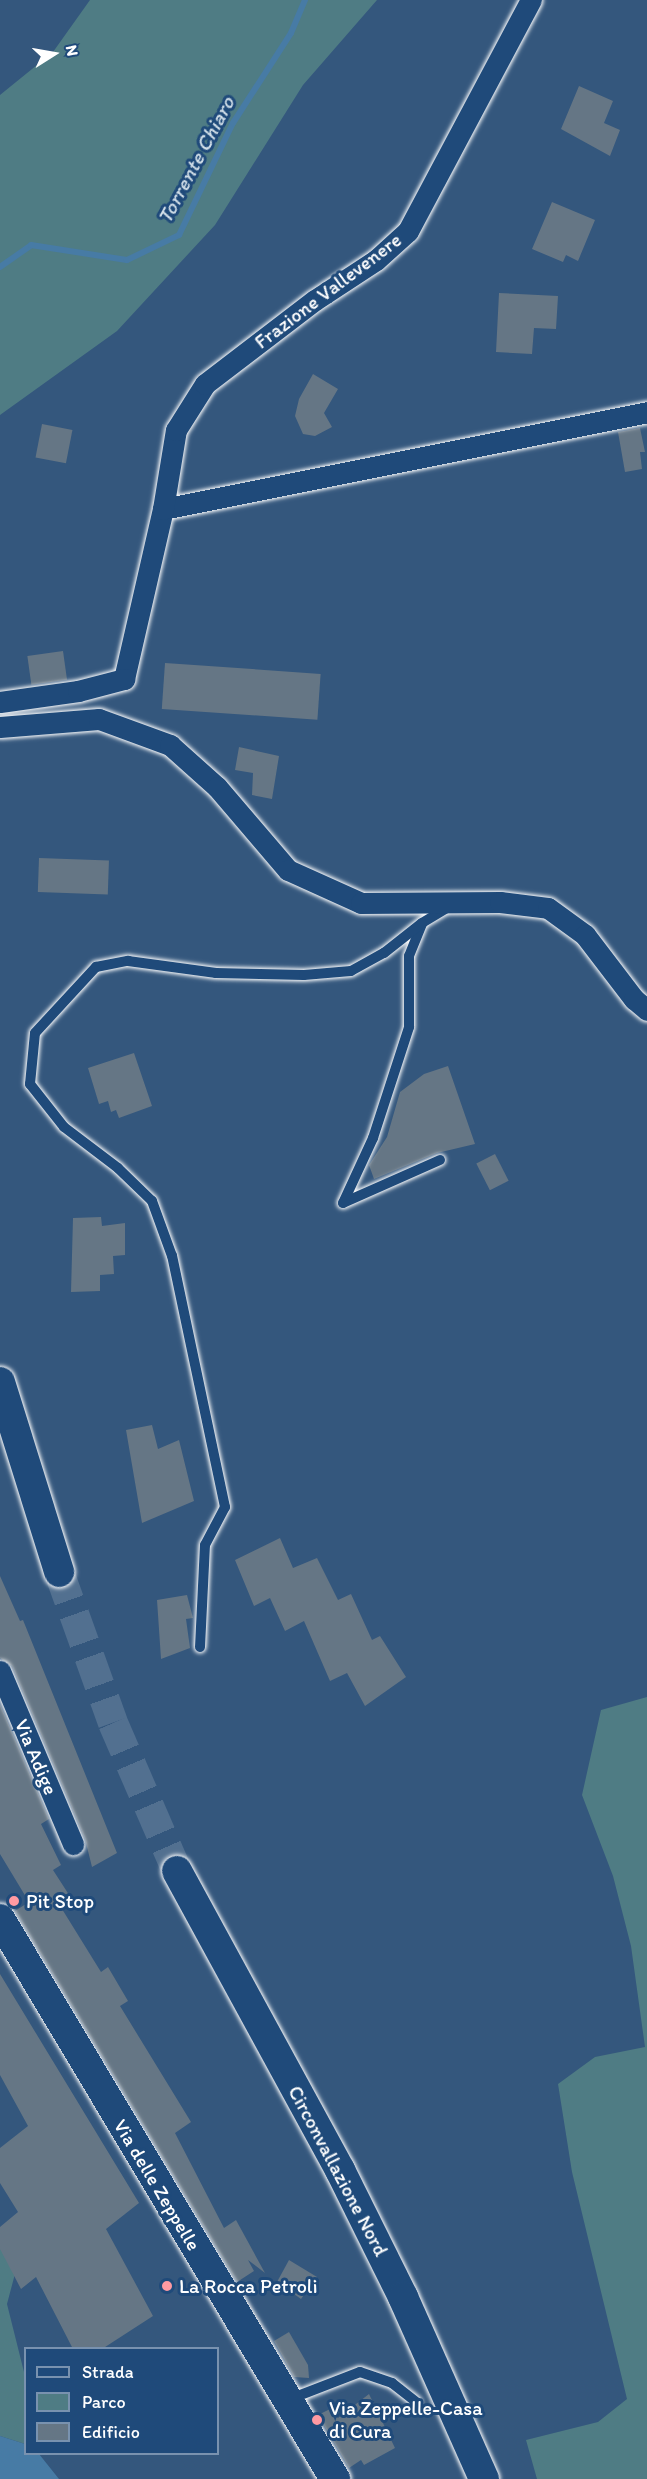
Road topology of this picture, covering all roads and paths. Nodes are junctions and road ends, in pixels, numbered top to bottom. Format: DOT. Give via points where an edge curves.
graph roads {
  1 [pos="531,0"];
  2 [pos="647,412"];
  3 [pos="163,509"];
  4 [pos="0,702"];
  5 [pos="0,727"];
  6 [pos="454,904"];
  7 [pos="422,923"];
  8 [pos="647,1011"];
  9 [pos="440,1160"];
  10 [pos="0,1382"];
  11 [pos="59,1572"];
  12 [pos="200,1647"];
  13 [pos="0,1671"];
  14 [pos="73,1844"];
  15 [pos="177,1871"];
  16 [pos="0,1919"];
  17 [pos="287,2400"];
  18 [pos="416,2402"];
  19 [pos="335,2479"];
  20 [pos="484,2479"];
  1 -- 3 [label="street, Frazione Vallevenere" via="408,231 376,260 315,300 205,384 176,430"];
  2 -- 3 [label="street" via="400,458"];
  3 -- 4 [label="street, Frazione Vallevenere" via="124,679"];
  5 -- 6 [label="street" via="99,719 170,745 217,788 288,870 361,903"];
  6 -- 7 [label="lane"];
  6 -- 8 [label="street" via="500,902 548,908 585,935"];
  7 -- 9 [label="lane" via="409,956 409,1027 373,1138 344,1203"];
  7 -- 12 [label="lane" via="384,953 351,972 216,973 128,960 96,967 35,1033 30,1084 64,1127 118,1168 152,1201 172,1256 225,1507 205,1545"];
  10 -- 11 [label="main road"];
  13 -- 14 [label="street, Via Adige"];
  15 -- 20 [label="main road, Circonvallazione Nord" via="340,2170 403,2297"];
  16 -- 17 [label="main road, Via delle Zeppelle"];
  17 -- 18 [label="lane" via="360,2372 392,2383"];
  17 -- 19 [label="main road, Via delle Zeppelle"];
}
